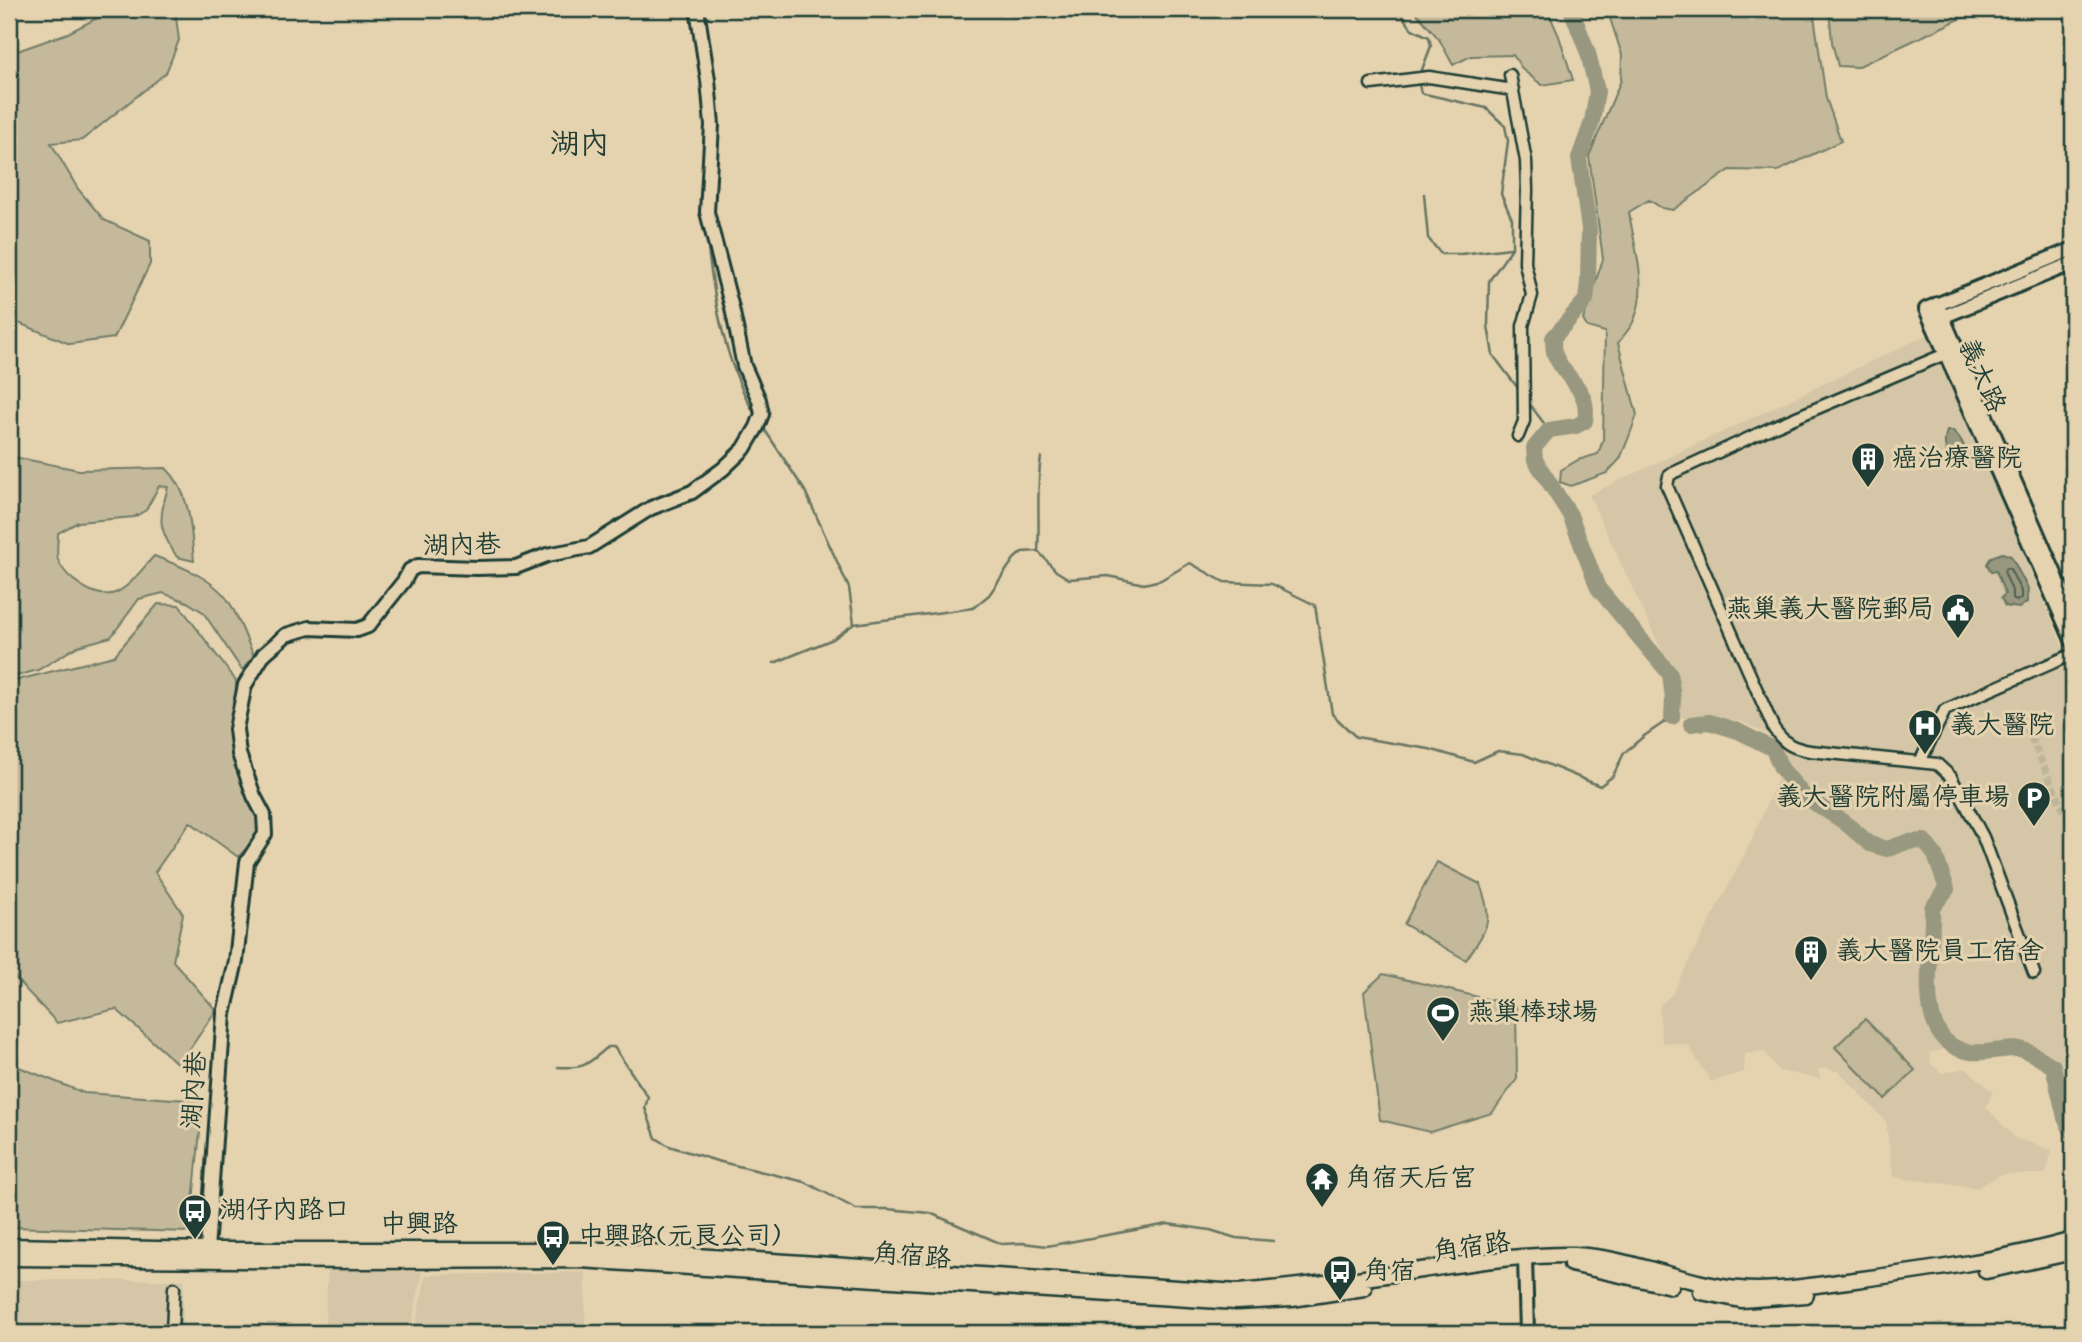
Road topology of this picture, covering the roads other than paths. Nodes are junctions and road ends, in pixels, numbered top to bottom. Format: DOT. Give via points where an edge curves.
graph roads {
  1 [pos="697,9"];
  2 [pos="1510,75"];
  3 [pos="1371,84"];
  4 [pos="1513,90"];
  5 [pos="2073,249"];
  6 [pos="2073,263"];
  7 [pos="1937,314"];
  8 [pos="1951,351"];
  9 [pos="1518,436"];
  10 [pos="2073,615"];
  11 [pos="2073,642"];
  12 [pos="2073,654"];
  13 [pos="1920,762"];
  14 [pos="2034,973"];
  15 [pos="2073,1240"];
  16 [pos="9,1246"];
  17 [pos="207,1250"];
  18 [pos="2073,1252"];
  19 [pos="9,1258"];
  20 [pos="703,1262"];
  21 [pos="1525,1262"];
  22 [pos="174,1287"];
  23 [pos="173,1333"];
  24 [pos="1527,1333"];
  1 -- 17 [label="street, 湖內巷" via="712,125 707,212 744,366 759,400 762,414 757,427 744,449 692,492 652,508 589,547 516,567 418,566 410,570 368,625 357,630 309,628 286,635 257,664 245,685 236,729 239,754 264,815 265,834 247,862 236,961 224,1014"];
  2 -- 4 [label="street"];
  3 -- 4 [label="street" via="1429,77"];
  4 -- 9 [label="street" via="1525,161 1525,262 1532,295 1523,326 1524,421"];
  5 -- 7 [label="street"];
  6 -- 7 [label="street, 義大路"];
  7 -- 8 [label="street, 義大路"];
  8 -- 10 [label="street, 義大路"];
  8 -- 11 [label="street, 義大路"];
  8 -- 13 [label="street" via="1673,473 1667,486 1784,743 1810,751"];
  12 -- 13 [label="street" via="1945,710"];
  13 -- 14 [label="street" via="1937,764 1951,777 1969,810"];
  15 -- 21 [label="main road, 角宿路" via="1971,1263 1741,1290 1600,1257 1574,1255"];
  16 -- 17 [label="main road, 中興路"];
  17 -- 20 [label="main road, 中興路" via="556,1249"];
  18 -- 21 [label="main road, 角宿路" via="1984,1271 1741,1300 1574,1264"];
  19 -- 20 [label="main road, 中興路"];
  20 -- 21 [label="main road, 角宿路" via="1238,1292"];
  21 -- 24 [label="street"];
  22 -- 23 [label="street"];
}
